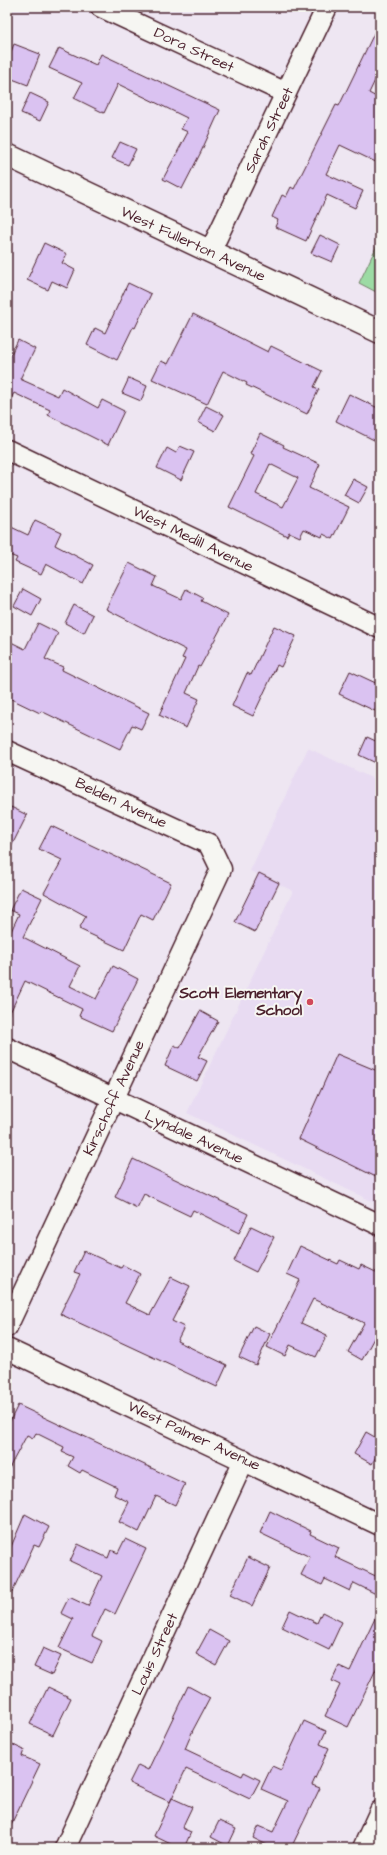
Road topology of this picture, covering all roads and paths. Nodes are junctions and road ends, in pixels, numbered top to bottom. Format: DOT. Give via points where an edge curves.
graph roads {
  1 [pos="101,7"];
  2 [pos="326,7"];
  3 [pos="286,93"];
  4 [pos="7,155"];
  5 [pos="210,252"];
  6 [pos="380,332"];
  7 [pos="7,450"];
  8 [pos="380,628"];
  9 [pos="7,750"];
  10 [pos="221,869"];
  11 [pos="7,1048"];
  12 [pos="113,1099"];
  13 [pos="380,1225"];
  14 [pos="7,1327"];
  15 [pos="7,1349"];
  16 [pos="244,1460"];
  17 [pos="380,1525"];
  18 [pos="380,1810"];
  19 [pos="65,1848"];
  20 [pos="363,1848"];
  1 -- 3 [label="street, Dora Street"];
  2 -- 3 [label="street, Sarah Street"];
  3 -- 5 [label="street, Sarah Street"];
  4 -- 5 [label="street, West Fullerton Avenue"];
  5 -- 6 [label="street, West Fullerton Avenue"];
  7 -- 8 [label="street, West Medill Avenue"];
  9 -- 10 [label="street, Belden Avenue" via="209,844"];
  10 -- 12 [label="street, Kirschoff Avenue"];
  11 -- 12 [label="street, Lyndale Avenue"];
  12 -- 13 [label="street, Lyndale Avenue"];
  12 -- 14 [label="street, Kirschoff Avenue"];
  15 -- 16 [label="street, West Palmer Avenue"];
  16 -- 17 [label="street, West Palmer Avenue"];
  16 -- 19 [label="street, Louis Street"];
  18 -- 20 [label="street"];
}
